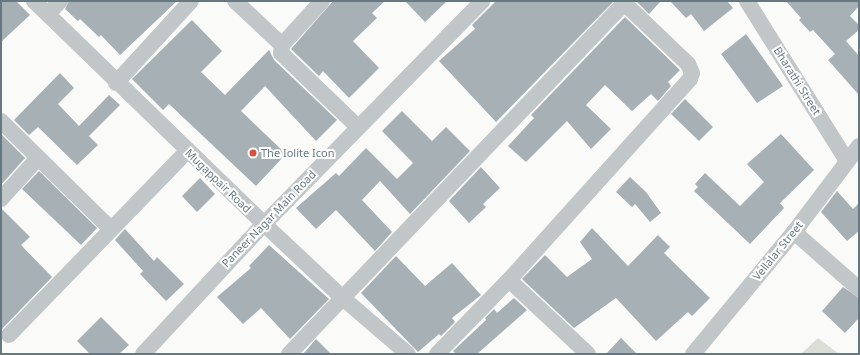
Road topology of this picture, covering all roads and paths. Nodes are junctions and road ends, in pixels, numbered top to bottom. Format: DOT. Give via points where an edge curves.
graph roads {
  1 [pos="34,1"];
  2 [pos="60,1"];
  3 [pos="191,1"];
  4 [pos="235,1"];
  5 [pos="322,1"];
  6 [pos="482,1"];
  7 [pos="746,1"];
  8 [pos="624,2"];
  9 [pos="48,14"];
  10 [pos="282,45"];
  11 [pos="116,83"];
  12 [pos="1,121"];
  13 [pos="358,128"];
  14 [pos="859,146"];
  15 [pos="187,151"];
  16 [pos="38,158"];
  17 [pos="847,161"];
  18 [pos="1,199"];
  19 [pos="264,224"];
  20 [pos="112,229"];
  21 [pos="794,232"];
  22 [pos="509,280"];
  23 [pos="859,289"];
  24 [pos="344,299"];
  25 [pos="10,335"];
  26 [pos="143,354"];
  27 [pos="289,354"];
  28 [pos="408,354"];
  29 [pos="437,354"];
  30 [pos="588,354"];
  31 [pos="693,354"];
  1 -- 9 [label="street, Mugappair Road"];
  2 -- 9 [label="street"];
  3 -- 11 [label="street"];
  4 -- 10 [label="street"];
  5 -- 10 [label="street"];
  6 -- 13 [label="street, Paneer Nagar Main Road"];
  7 -- 17 [label="street, Bharathi Street"];
  8 -- 22 [label="street" via="688,64 692,72 690,79"];
  8 -- 24 [label="street"];
  9 -- 11 [label="street, Mugappair Road"];
  10 -- 13 [label="street" via="282,57"];
  11 -- 15 [label="street, Mugappair Road"];
  12 -- 16 [label="street"];
  13 -- 19 [label="street, Paneer Nagar Main Road"];
  14 -- 17 [label="street, Vellalar Street"];
  15 -- 19 [label="street, Mugappair Road"];
  15 -- 20 [label="street"];
  16 -- 18 [label="street"];
  16 -- 20 [label="street"];
  17 -- 21 [label="street, Vellalar Street"];
  19 -- 24 [label="street, Mugappair Road"];
  19 -- 26 [label="street, Paneer Nagar Main Road"];
  20 -- 25 [label="street"];
  21 -- 23 [label="street"];
  21 -- 31 [label="street, Vellalar Street"];
  22 -- 29 [label="street"];
  22 -- 30 [label="street"];
  24 -- 27 [label="street"];
  24 -- 28 [label="street, Mugappair Road"];
}
